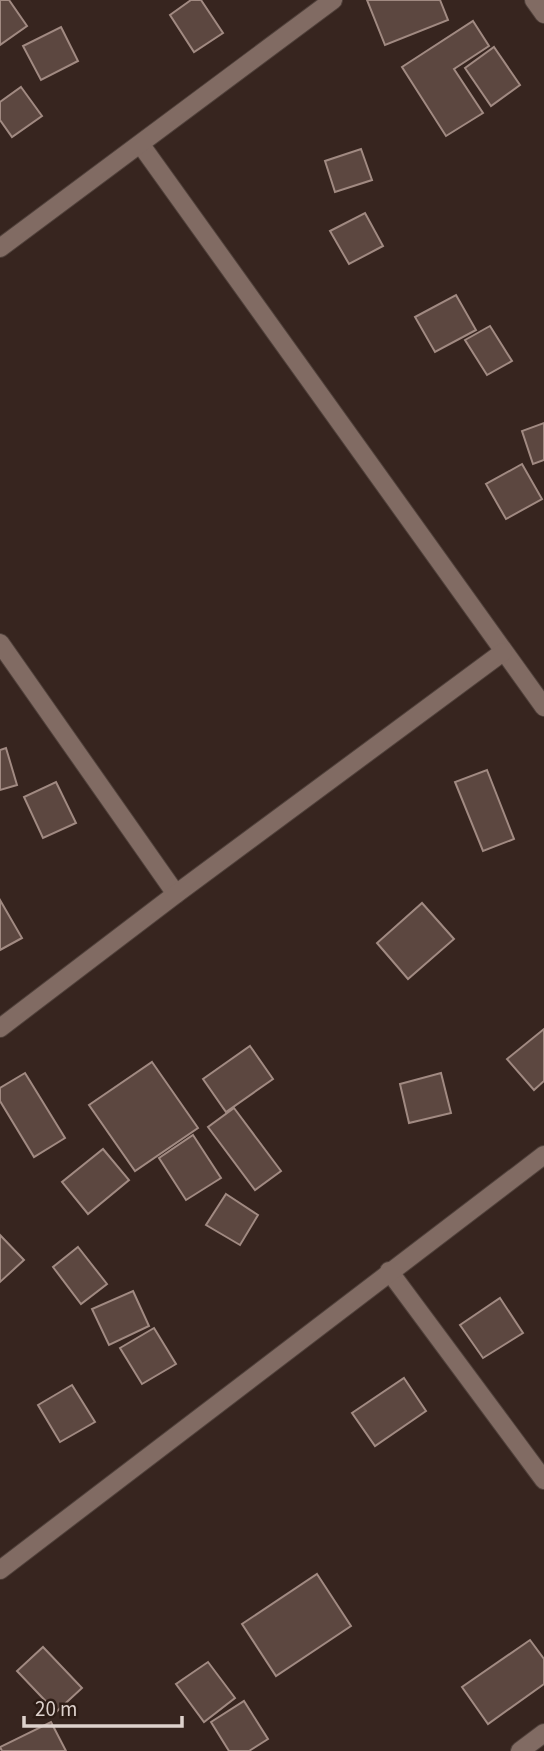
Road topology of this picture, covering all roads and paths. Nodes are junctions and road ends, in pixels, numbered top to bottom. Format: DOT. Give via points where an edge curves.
graph roads {
  1 [pos="333,0"];
  2 [pos="534,0"];
  3 [pos="544,14"];
  4 [pos="141,145"];
  5 [pos="0,248"];
  6 [pos="0,643"];
  7 [pos="503,652"];
  8 [pos="544,708"];
  9 [pos="176,894"];
  10 [pos="0,1028"];
  11 [pos="544,1155"];
  12 [pos="389,1271"];
  13 [pos="544,1480"];
  14 [pos="0,1570"];
  15 [pos="544,1733"];
  16 [pos="520,1751"];
  1 -- 4 [label="street"];
  2 -- 3 [label="street"];
  4 -- 5 [label="street"];
  4 -- 7 [label="street"];
  6 -- 9 [label="street"];
  7 -- 8 [label="street"];
  7 -- 9 [label="street"];
  9 -- 10 [label="street"];
  11 -- 12 [label="street"];
  12 -- 13 [label="street"];
  12 -- 14 [label="street"];
  15 -- 16 [label="street"];
}
